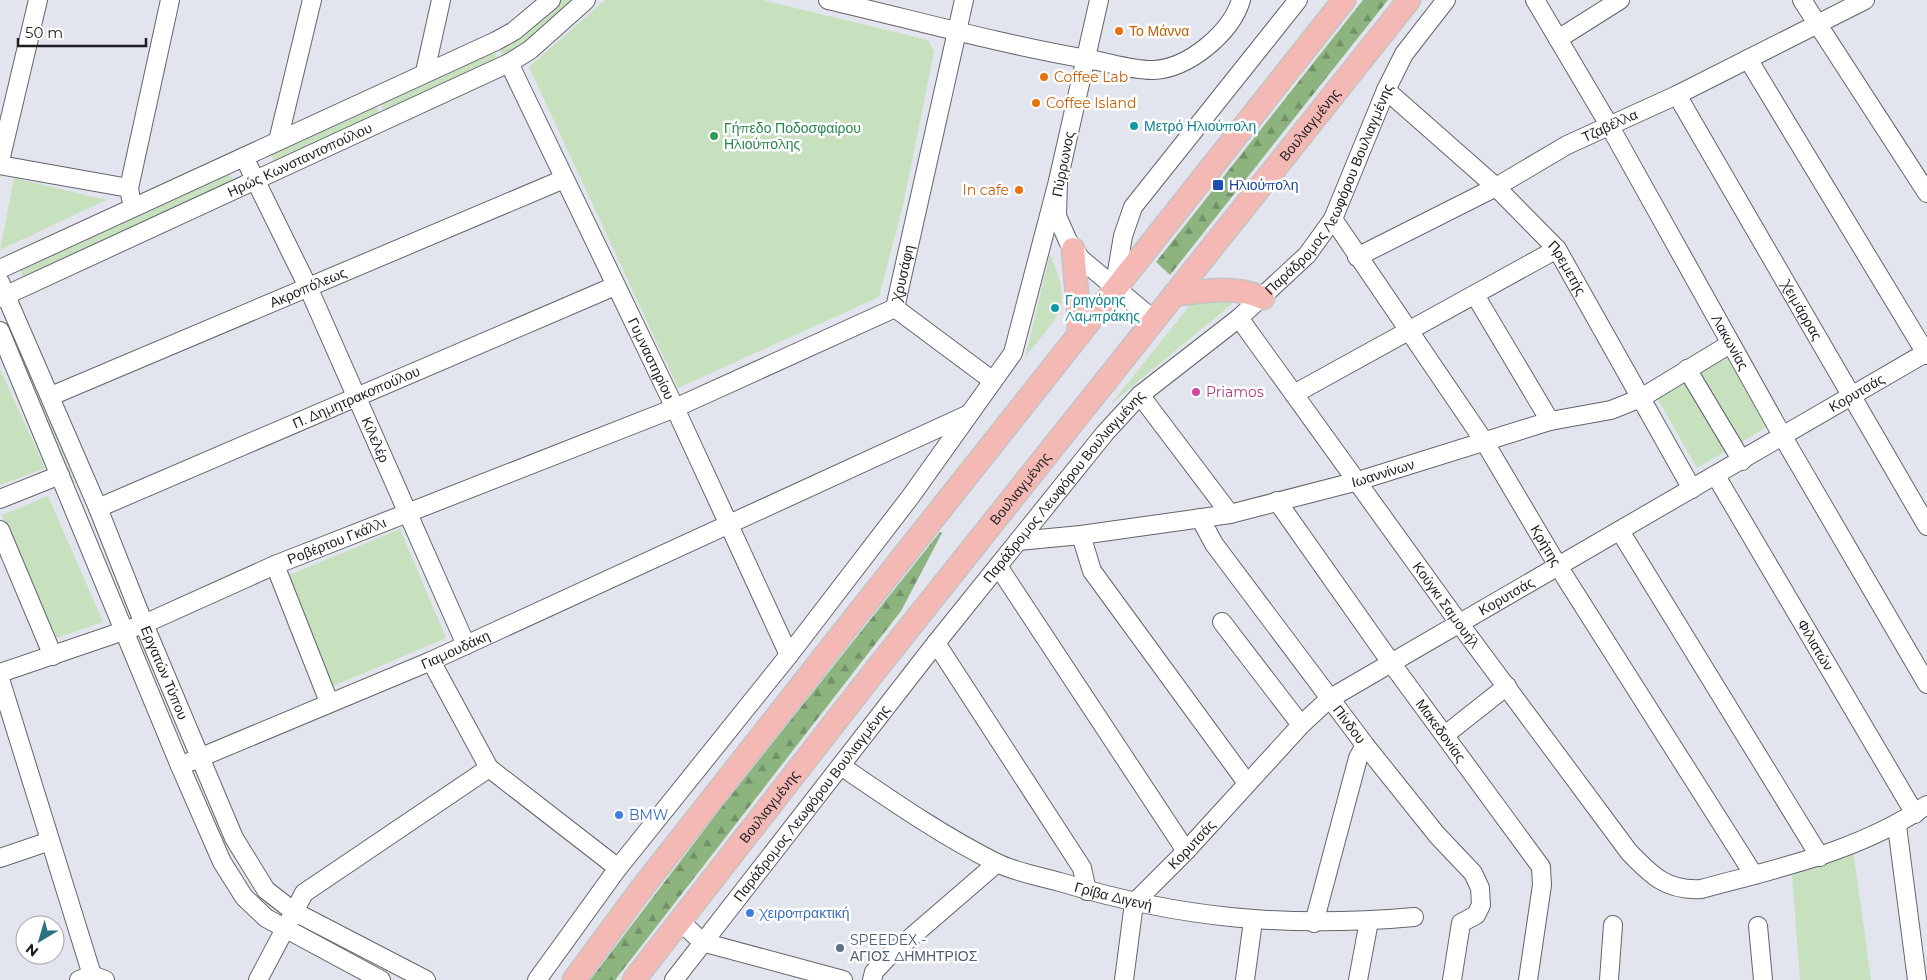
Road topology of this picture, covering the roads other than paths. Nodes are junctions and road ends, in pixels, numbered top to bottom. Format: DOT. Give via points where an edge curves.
graph roads {
  1 [pos="38,0"];
  2 [pos="170,0"];
  3 [pos="312,0"];
  4 [pos="441,0"];
  5 [pos="551,0"];
  6 [pos="586,0"];
  7 [pos="830,0"];
  8 [pos="964,0"];
  9 [pos="1099,0"];
  10 [pos="1241,0"];
  11 [pos="1298,0"];
  12 [pos="1344,0"];
  13 [pos="1409,0"];
  14 [pos="1446,0"];
  15 [pos="1535,0"];
  16 [pos="1620,0"];
  17 [pos="1802,0"];
  18 [pos="1865,0"];
  19 [pos="1818,24"];
  20 [pos="957,31"];
  21 [pos="1558,39"];
  22 [pos="1086,59"];
  23 [pos="1748,59"];
  24 [pos="509,63"];
  25 [pos="425,72"];
  26 [pos="1386,90"];
  27 [pos="1677,95"];
  28 [pos="1608,125"];
  29 [pos="278,141"];
  30 [pos="244,157"];
  31 [pos="0,163"];
  32 [pos="564,179"];
  33 [pos="255,180"];
  34 [pos="1058,181"];
  35 [pos="1496,187"];
  36 [pos="128,188"];
  37 [pos="1927,193"];
  38 [pos="133,207"];
  39 [pos="1333,219"];
  40 [pos="1073,249"];
  41 [pos="1557,249"];
  42 [pos="1357,257"];
  43 [pos="0,269"];
  44 [pos="614,286"];
  45 [pos="308,287"];
  46 [pos="1114,289"];
  47 [pos="2,292"];
  48 [pos="1174,294"];
  49 [pos="1475,295"];
  50 [pos="1263,298"];
  51 [pos="895,308"];
  52 [pos="1239,318"];
  53 [pos="1154,320"];
  54 [pos="0,331"];
  55 [pos="1410,331"];
  56 [pos="1079,335"];
  57 [pos="1730,344"];
  58 [pos="1927,353"];
  59 [pos="1687,369"];
  60 [pos="992,382"];
  61 [pos="1140,394"];
  62 [pos="1294,394"];
  63 [pos="357,395"];
  64 [pos="50,396"];
  65 [pos="1852,396"];
  66 [pos="1641,398"];
  67 [pos="675,408"];
  68 [pos="970,414"];
  69 [pos="1550,421"];
  70 [pos="1783,437"];
  71 [pos="1484,442"];
  72 [pos="1742,461"];
  73 [pos="60,475"];
  74 [pos="1716,476"];
  75 [pos="1358,481"];
  76 [pos="1692,489"];
  77 [pos="0,499"];
  78 [pos="1277,501"];
  79 [pos="98,508"];
  80 [pos="409,513"];
  81 [pos="1230,514"];
  82 [pos="1200,518"];
  83 [pos="728,525"];
  84 [pos="1927,526"];
  85 [pos="0,530"];
  86 [pos="1620,531"];
  87 [pos="1081,535"];
  88 [pos="1018,541"];
  89 [pos="275,565"];
  90 [pos="998,566"];
  91 [pos="1558,566"];
  92 [pos="1222,622"];
  93 [pos="1459,623"];
  94 [pos="144,624"];
  95 [pos="125,631"];
  96 [pos="466,644"];
  97 [pos="936,644"];
  98 [pos="789,655"];
  99 [pos="53,656"];
  100 [pos="431,661"];
  101 [pos="1392,664"];
  102 [pos="0,673"];
  103 [pos="0,679"];
  104 [pos="1927,684"];
  105 [pos="1507,686"];
  106 [pos="1329,699"];
  107 [pos="329,702"];
  108 [pos="1301,725"];
  109 [pos="1445,734"];
  110 [pos="1365,745"];
  111 [pos="199,758"];
  112 [pos="180,766"];
  113 [pos="841,766"];
  114 [pos="489,768"];
  115 [pos="1247,783"];
  116 [pos="1921,809"];
  117 [pos="1897,826"];
  118 [pos="50,842"];
  119 [pos="1186,851"];
  120 [pos="1820,857"];
  121 [pos="0,858"];
  122 [pos="997,863"];
  123 [pos="618,868"];
  124 [pos="1754,875"];
  125 [pos="1087,891"];
  126 [pos="1134,903"];
  127 [pos="293,910"];
  128 [pos="1414,917"];
  129 [pos="679,920"];
  130 [pos="1253,921"];
  131 [pos="1369,921"];
  132 [pos="1314,923"];
  133 [pos="1613,925"];
  134 [pos="1758,926"];
  135 [pos="283,929"];
  136 [pos="702,942"];
  137 [pos="1920,968"];
  138 [pos="686,972"];
  139 [pos="92,978"];
  140 [pos="258,980"];
  141 [pos="381,980"];
  142 [pos="426,980"];
  143 [pos="537,980"];
  144 [pos="574,980"];
  145 [pos="634,980"];
  146 [pos="674,980"];
  147 [pos="843,980"];
  148 [pos="872,980"];
  149 [pos="1124,980"];
  150 [pos="1245,980"];
  151 [pos="1358,980"];
  152 [pos="1452,980"];
  153 [pos="1528,980"];
  154 [pos="1609,980"];
  155 [pos="1763,980"];
  1 -- 31 [label="street"];
  2 -- 36 [label="street"];
  3 -- 29 [label="street"];
  4 -- 25 [label="street"];
  5 -- 25 [label="street, Ηρώς Κωνσταντοπούλου" via="514,30"];
  6 -- 24 [label="street, Ηρώς Κωνσταντοπούλου" via="530,50"];
  7 -- 20 [label="street"];
  8 -- 20 [label="street, Χρυσάφη"];
  9 -- 22 [label="street, Πύρρωνος"];
  10 -- 22 [label="street" via="1230,23 1196,57 1186,62 1153,70"];
  11 -- 46 [label="street" via="1133,208 1126,226"];
  12 -- 46 [label="main road"];
  13 -- 48 [label="main road, Βουλιαγμένης"];
  14 -- 26 [label="street, Παράδρομος Λεωφόρου Βουλιαγμένης" via="1404,54"];
  15 -- 21 [label="street, Λακωνίας"];
  16 -- 21 [label="street"];
  17 -- 19 [label="street"];
  18 -- 19 [label="street, Τζαβέλλα"];
  19 -- 23 [label="street, Τζαβέλλα"];
  19 -- 37 [label="street"];
  20 -- 22 [label="street"];
  20 -- 51 [label="street, Χρυσάφη"];
  21 -- 28 [label="street, Λακωνίας"];
  22 -- 34 [label="street, Πύρρωνος"];
  23 -- 27 [label="street, Τζαβέλλα"];
  23 -- 58 [label="street"];
  24 -- 32 [label="street, Γυμναστηρίου"];
  24 -- 33 [label="street, Ηρώς Κωνσταντοπούλου"];
  25 -- 29 [label="street, Ηρώς Κωνσταντοπούλου"];
  26 -- 35 [label="street, Πρεμετής"];
  26 -- 39 [label="street, Παράδρομος Λεωφόρου Βουλιαγμένης"];
  27 -- 28 [label="street, Τζαβέλλα"];
  27 -- 65 [label="street, Χειμάρρας"];
  28 -- 35 [label="street, Τζαβέλλα"];
  28 -- 57 [label="street, Λακωνίας"];
  29 -- 30 [label="street, Ηρώς Κωνσταντοπούλου"];
  30 -- 33 [label="street, Κιλελέρ"];
  30 -- 38 [label="street, Ηρώς Κωνσταντοπούλου"];
  31 -- 36 [label="street"];
  32 -- 44 [label="street, Γυμναστηρίου"];
  32 -- 45 [label="street, Ακροπόλεως"];
  33 -- 45 [label="street, Κιλελέρ"];
  33 -- 47 [label="street, Ηρώς Κωνσταντοπούλου"];
  34 -- 40 [label="street, Πύρρωνος" via="1057,216"];
  34 -- 60 [label="street" via="1013,353"];
  35 -- 41 [label="street, Πρεμετής"];
  35 -- 42 [label="street, Τζαβέλλα"];
  36 -- 38 [label="street"];
  38 -- 43 [label="street, Ηρώς Κωνσταντοπούλου"];
  39 -- 42 [label="street, Κρήτης"];
  39 -- 50 [label="street, Παράδρομος Λεωφόρου Βουλιαγμένης" via="1307,255"];
  40 -- 46 [label="street, Πύρρωνος"];
  40 -- 56 [label="main road"];
  41 -- 49 [label="street"];
  41 -- 66 [label="street, Πρεμετής"];
  42 -- 55 [label="street, Κρήτης"];
  44 -- 63 [label="street, Π. Δημητρακοπούλου"];
  44 -- 67 [label="street, Γυμναστηρίου"];
  45 -- 63 [label="street, Κιλελέρ"];
  45 -- 64 [label="street, Ακροπόλεως"];
  46 -- 53 [label="street, Πύρρωνος"];
  46 -- 56 [label="main road"];
  47 -- 64 [label="street, Εργατών Τύπου"];
  48 -- 50 [label="main road" via="1232,290"];
  48 -- 53 [label="main road, Βουλιαγμένης"];
  49 -- 55 [label="street"];
  49 -- 69 [label="street"];
  50 -- 52 [label="street, Παράδρομος Λεωφόρου Βουλιαγμένης"];
  51 -- 60 [label="street"];
  51 -- 67 [label="street, Χρυσάφη"];
  52 -- 61 [label="street, Παράδρομος Λεωφόρου Βουλιαγμένης"];
  52 -- 62 [label="street, Κούγκι Σαμουήλ"];
  53 -- 129 [label="main road, Βουλιαγμένης"];
  54 -- 73 [label="street, Εργατών Τύπου"];
  55 -- 62 [label="street"];
  55 -- 71 [label="street, Κρήτης"];
  56 -- 144 [label="main road" via="660,865"];
  57 -- 59 [label="street, Ιωαννίνων"];
  57 -- 70 [label="street, Λακωνίας"];
  58 -- 65 [label="street, Κορυτσάς"];
  59 -- 66 [label="street, Ιωαννίνων"];
  59 -- 72 [label="street"];
  60 -- 68 [label="street"];
  61 -- 81 [label="street"];
  61 -- 88 [label="street, Παράδρομος Λεωφόρου Βουλιαγμένης"];
  62 -- 75 [label="street, Κούγκι Σαμουήλ"];
  63 -- 79 [label="street, Π. Δημητρακοπούλου"];
  63 -- 80 [label="street, Κιλελέρ"];
  64 -- 79 [label="street, Εργατών Τύπου"];
  65 -- 70 [label="street, Κορυτσάς"];
  65 -- 84 [label="street, Χειμάρρας"];
  66 -- 69 [label="street, Ιωαννίνων" via="1612,410"];
  66 -- 76 [label="street, Πρεμετής"];
  67 -- 80 [label="street, Ροβέρτου Γκάλλι"];
  67 -- 83 [label="street, Γυμναστηρίου"];
  68 -- 83 [label="street, Γιαμουδάκη"];
  68 -- 98 [label="street"];
  69 -- 71 [label="street, Ιωαννίνων"];
  70 -- 72 [label="street, Κορυτσάς"];
  70 -- 104 [label="street, Λακωνίας"];
  71 -- 75 [label="street, Ιωαννίνων"];
  71 -- 91 [label="street, Κρήτης"];
  72 -- 74 [label="street, Κορυτσάς"];
  73 -- 77 [label="street"];
  73 -- 95 [label="street, Εργατών Τύπου"];
  74 -- 76 [label="street, Κορυτσάς"];
  74 -- 116 [label="street, Φιλιατών"];
  75 -- 78 [label="street, Ιωαννίνων"];
  75 -- 93 [label="street, Κούγκι Σαμουήλ"];
  76 -- 86 [label="street, Κορυτσάς"];
  78 -- 81 [label="street, Ιωαννίνων"];
  78 -- 101 [label="street, Μακεδονίας"];
  79 -- 94 [label="street, Εργατών Τύπου"];
  80 -- 89 [label="street, Ροβέρτου Γκάλλι"];
  80 -- 96 [label="street, Κιλελέρ"];
  81 -- 82 [label="street, Ιωαννίνων"];
  82 -- 87 [label="street, Ιωαννίνων"];
  82 -- 106 [label="street, Πίνδου" via="1214,544"];
  83 -- 96 [label="street, Γιαμουδάκη"];
  83 -- 98 [label="street, Γυμναστηρίου"];
  85 -- 99 [label="street"];
  86 -- 91 [label="street, Κορυτσάς"];
  86 -- 120 [label="street"];
  87 -- 88 [label="street, Ιωαννίνων"];
  87 -- 115 [label="street" via="1092,571"];
  88 -- 90 [label="street, Παράδρομος Λεωφόρου Βουλιαγμένης"];
  89 -- 94 [label="street, Ροβέρτου Γκάλλι"];
  89 -- 107 [label="street"];
  90 -- 97 [label="street, Παράδρομος Λεωφόρου Βουλιαγμένης"];
  90 -- 119 [label="street"];
  91 -- 93 [label="street, Κορυτσάς"];
  91 -- 124 [label="street, Κρήτης"];
  92 -- 108 [label="street"];
  93 -- 101 [label="street, Κορυτσάς"];
  93 -- 105 [label="street, Κούγκι Σαμουήλ"];
  94 -- 95 [label="street, Ροβέρτου Γκάλλι"];
  94 -- 111 [label="street, Εργατών Τύπου"];
  95 -- 99 [label="street, Ροβέρτου Γκάλλι"];
  95 -- 112 [label="street, Εργατών Τύπου"];
  96 -- 100 [label="street, Γιαμουδάκη"];
  97 -- 113 [label="street, Παράδρομος Λεωφόρου Βουλιαγμένης"];
  97 -- 125 [label="street" via="1082,868"];
  98 -- 123 [label="street"];
  99 -- 102 [label="street, Ροβέρτου Γκάλλι"];
  100 -- 107 [label="street, Γιαμουδάκη"];
  100 -- 114 [label="street"];
  101 -- 106 [label="street, Κορυτσάς"];
  101 -- 109 [label="street, Μακεδονίας"];
  103 -- 118 [label="street"];
  105 -- 109 [label="street"];
  105 -- 124 [label="street, Κούγκι Σαμουήλ" via="1629,852 1662,882 1684,890 1701,889"];
  106 -- 108 [label="street, Κορυτσάς"];
  106 -- 110 [label="street, Πίνδου"];
  107 -- 111 [label="street, Γιαμουδάκη"];
  108 -- 115 [label="street, Κορυτσάς"];
  109 -- 153 [label="street, Μακεδονίας" via="1541,867 1542,885"];
  110 -- 132 [label="street" via="1358,758"];
  110 -- 152 [label="street, Πίνδου" via="1473,873 1480,888 1481,905 1476,915 1461,923"];
  111 -- 112 [label="street, Γιαμουδάκη"];
  111 -- 127 [label="street, Εργατών Τύπου" via="234,838 257,877 277,900"];
  112 -- 135 [label="street, Εργατών Τύπου" via="234,882 254,909"];
  113 -- 122 [label="street, Γρίβα Διγενή" via="913,815"];
  113 -- 136 [label="street, Παράδρομος Λεωφόρου Βουλιαγμένης"];
  114 -- 123 [label="street"];
  114 -- 127 [label="street" via="304,892"];
  115 -- 119 [label="street, Κορυτσάς"];
  116 -- 117 [label="street"];
  117 -- 120 [label="street"];
  117 -- 137 [label="street"];
  118 -- 121 [label="street"];
  118 -- 139 [label="street"];
  119 -- 126 [label="street, Κορυτσάς"];
  120 -- 124 [label="street"];
  122 -- 125 [label="street, Γρίβα Διγενή"];
  122 -- 148 [label="street" via="887,958 874,972"];
  123 -- 143 [label="street"];
  125 -- 126 [label="street, Γρίβα Διγενή"];
  126 -- 130 [label="street, Γρίβα Διγενή"];
  126 -- 149 [label="street"];
  127 -- 135 [label="street"];
  127 -- 142 [label="street, Εργατών Τύπου"];
  128 -- 131 [label="street, Γρίβα Διγενή"];
  129 -- 136 [label="street"];
  129 -- 145 [label="main road, Βουλιαγμένης"];
  130 -- 132 [label="street, Γρίβα Διγενή"];
  130 -- 150 [label="street"];
  131 -- 132 [label="street, Γρίβα Διγενή"];
  131 -- 151 [label="street"];
  133 -- 154 [label="street"];
  134 -- 155 [label="street"];
  135 -- 140 [label="street"];
  135 -- 141 [label="street, Εργατών Τύπου"];
  136 -- 138 [label="street, Παράδρομος Λεωφόρου Βουλιαγμένης"];
  136 -- 147 [label="street"];
  138 -- 146 [label="street, Παράδρομος Λεωφόρου Βουλιαγμένης"];
}
